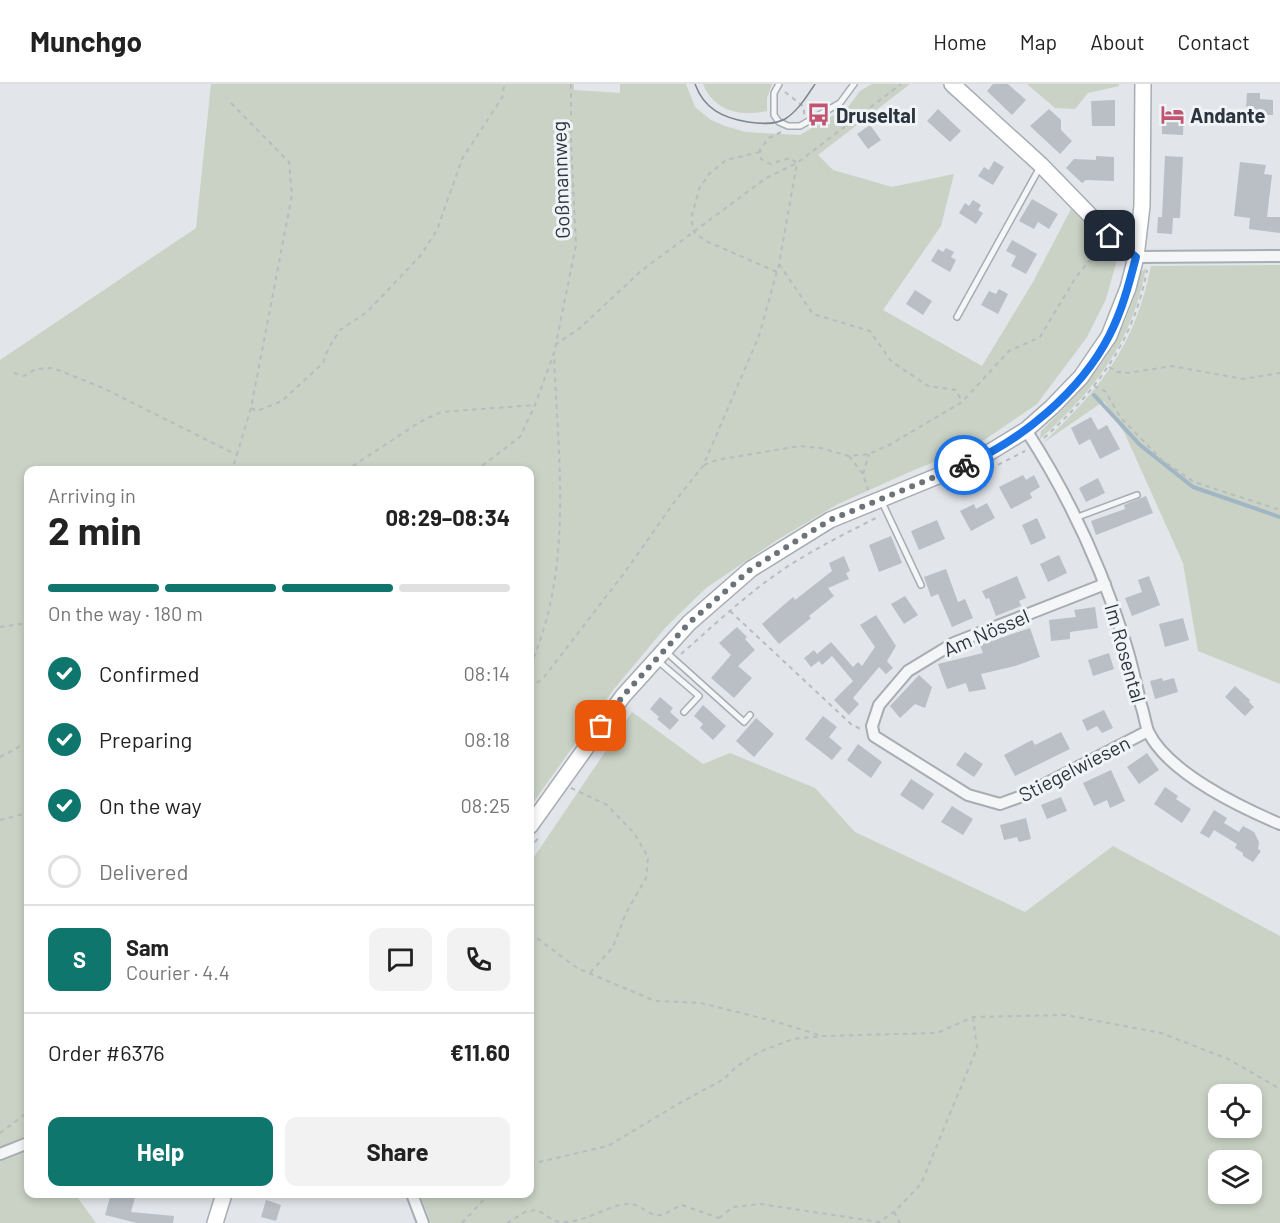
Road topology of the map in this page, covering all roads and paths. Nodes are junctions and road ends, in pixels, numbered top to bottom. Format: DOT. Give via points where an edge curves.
graph roads {
  1 [pos="504,84"];
  2 [pos="571,84"];
  3 [pos="854,84"];
  4 [pos="901,84"];
  5 [pos="952,84"];
  6 [pos="1143,84"];
  7 [pos="779,85"];
  8 [pos="231,103"];
  9 [pos="800,126"];
  10 [pos="779,134"];
  11 [pos="760,152"];
  12 [pos="797,164"];
  13 [pos="1041,165"];
  14 [pos="694,232"];
  15 [pos="1110,236"];
  16 [pos="1280,256"];
  17 [pos="1142,257"];
  18 [pos="779,264"];
  19 [pos="777,272"];
  20 [pos="957,317"];
  21 [pos="555,345"];
  22 [pos="554,353"];
  23 [pos="1109,367"];
  24 [pos="14,373"];
  25 [pos="1280,373"];
  26 [pos="1093,386"];
  27 [pos="962,402"];
  28 [pos="535,405"];
  29 [pos="251,408"];
  30 [pos="1026,430"];
  31 [pos="1036,445"];
  32 [pos="869,454"];
  33 [pos="237,455"];
  34 [pos="849,456"];
  35 [pos="234,466"];
  36 [pos="353,466"];
  37 [pos="482,466"];
  38 [pos="703,466"];
  39 [pos="863,474"];
  40 [pos="981,474"];
  41 [pos="1137,495"];
  42 [pos="879,505"];
  43 [pos="1280,510"];
  44 [pos="1075,518"];
  45 [pos="1105,584"];
  46 [pos="921,585"];
  47 [pos="730,611"];
  48 [pos="24,623"];
  49 [pos="0,627"];
  50 [pos="534,656"];
  51 [pos="665,657"];
  52 [pos="534,686"];
  53 [pos="684,712"];
  54 [pos="750,715"];
  55 [pos="1148,732"];
  56 [pos="874,736"];
  57 [pos="24,744"];
  58 [pos="0,757"];
  59 [pos="571,788"];
  60 [pos="24,814"];
  61 [pos="0,820"];
  62 [pos="1280,824"];
  63 [pos="535,829"];
  64 [pos="534,936"];
  65 [pos="589,974"];
  66 [pos="973,1017"];
  67 [pos="822,1036"];
  68 [pos="1280,1089"];
  69 [pos="24,1115"];
  70 [pos="0,1133"];
  71 [pos="24,1145"];
  72 [pos="0,1154"];
  73 [pos="534,1163"];
  74 [pos="223,1198"];
  75 [pos="414,1198"];
  76 [pos="485,1198"];
  77 [pos="894,1212"];
  78 [pos="719,1218"];
  79 [pos="215,1223"];
  80 [pos="423,1223"];
  81 [pos="462,1223"];
  82 [pos="507,1223"];
  83 [pos="720,1223"];
  84 [pos="900,1223"];
  1 -- 29 [label="path" via="503,96 462,159 437,230 421,255 367,312 340,330 324,363 282,401 257,411"];
  2 -- 21 [label="path, Goßmannweg" via="576,245"];
  3 -- 9 [label="lane" via="840,103"];
  4 -- 12 [label="path"];
  5 -- 13 [label="main road"];
  6 -- 17 [label="main road"];
  7 -- 9 [label="path" via="804,107"];
  7 -- 9 [label="lane" via="774,93 774,115 788,126"];
  8 -- 29 [label="path" via="289,162 292,195"];
  10 -- 11 [label="path" via="769,138"];
  11 -- 12 [label="path" via="761,159 770,164 790,158"];
  11 -- 14 [label="path" via="726,160 709,174 699,189 691,219"];
  12 -- 14 [label="path" via="766,178"];
  12 -- 18 [label="path"];
  13 -- 15 [label="main road"];
  13 -- 20 [label="lane"];
  14 -- 19 [label="path"];
  14 -- 21 [label="path" via="641,271"];
  15 -- 17 [label="main road"];
  15 -- 27 [label="path" via="1076,277 1040,337 1009,351"];
  16 -- 17 [label="street"];
  17 -- 23 [label="path" via="1144,287 1133,322"];
  17 -- 30 [label="main road" via="1109,336 1096,356 1081,377"];
  18 -- 19 [label="path"];
  18 -- 27 [label="path" via="813,314 870,331 891,361 928,386 956,390"];
  19 -- 38 [label="path" via="759,336"];
  21 -- 22 [label="path, Goßmannweg"];
  22 -- 28 [label="path"];
  22 -- 50 [label="path" via="561,531 555,585"];
  23 -- 25 [label="path" via="1128,373 1172,366 1243,379"];
  23 -- 26 [label="path"];
  24 -- 33 [label="path" via="24,376 36,369 53,368 120,396"];
  26 -- 31 [label="path"];
  26 -- 43 [label="path" via="1105,391 1121,418 1162,460 1194,482"];
  27 -- 32 [label="path"];
  28 -- 36 [label="path" via="441,412"];
  28 -- 37 [label="path" via="520,437"];
  29 -- 33 [label="path"];
  30 -- 31 [label="street, Im Rosental"];
  30 -- 42 [label="main road" via="977,460"];
  31 -- 40 [label="path"];
  31 -- 44 [label="street, Im Rosental"];
  32 -- 34 [label="path"];
  32 -- 39 [label="path"];
  33 -- 35 [label="path"];
  34 -- 38 [label="path" via="798,446"];
  34 -- 39 [label="path"];
  38 -- 52 [label="path"];
  39 -- 42 [label="path"];
  41 -- 44 [label="lane"];
  42 -- 46 [label="lane"];
  42 -- 47 [label="path" via="776,574"];
  42 -- 51 [label="main road" via="830,520 751,569 689,623"];
  44 -- 45 [label="street, Im Rosental"];
  45 -- 55 [label="street, Im Rosental"];
  45 -- 56 [label="street, Am Nössel" via="954,643 908,671 879,705 872,726"];
  47 -- 51 [label="path"];
  47 -- 56 [label="path" via="852,725"];
  48 -- 49 [label="path"];
  51 -- 53 [label="lane" via="699,696"];
  51 -- 54 [label="lane" via="744,722"];
  51 -- 63 [label="main road" via="623,696"];
  55 -- 56 [label="street, Stiegelwiesen" via="1000,804 968,795"];
  55 -- 62 [label="street, Im Rosental" via="1176,765 1191,776"];
  57 -- 58 [label="path"];
  59 -- 65 [label="path" via="607,805 634,833 648,857 646,878 613,947"];
  60 -- 61 [label="path"];
  64 -- 65 [label="path"];
  65 -- 67 [label="path" via="656,1001 701,1003"];
  66 -- 67 [label="path" via="937,1033"];
  66 -- 68 [label="path" via="1066,1016 1161,1033 1228,1059"];
  66 -- 77 [label="path" via="977,1048 921,1184"];
  67 -- 73 [label="path" via="793,1040 759,1052 724,1079 608,1146"];
  69 -- 70 [label="path"];
  71 -- 72 [label="street"];
  74 -- 79 [label="main road"];
  75 -- 80 [label="street"];
  76 -- 81 [label="path"];
  77 -- 78 [label="path" via="879,1222 761,1204 733,1207"];
  77 -- 84 [label="path"];
  78 -- 82 [label="path" via="682,1205 661,1215 652,1214 630,1203 572,1222 551,1220 536,1210"];
  78 -- 83 [label="path"];
}
